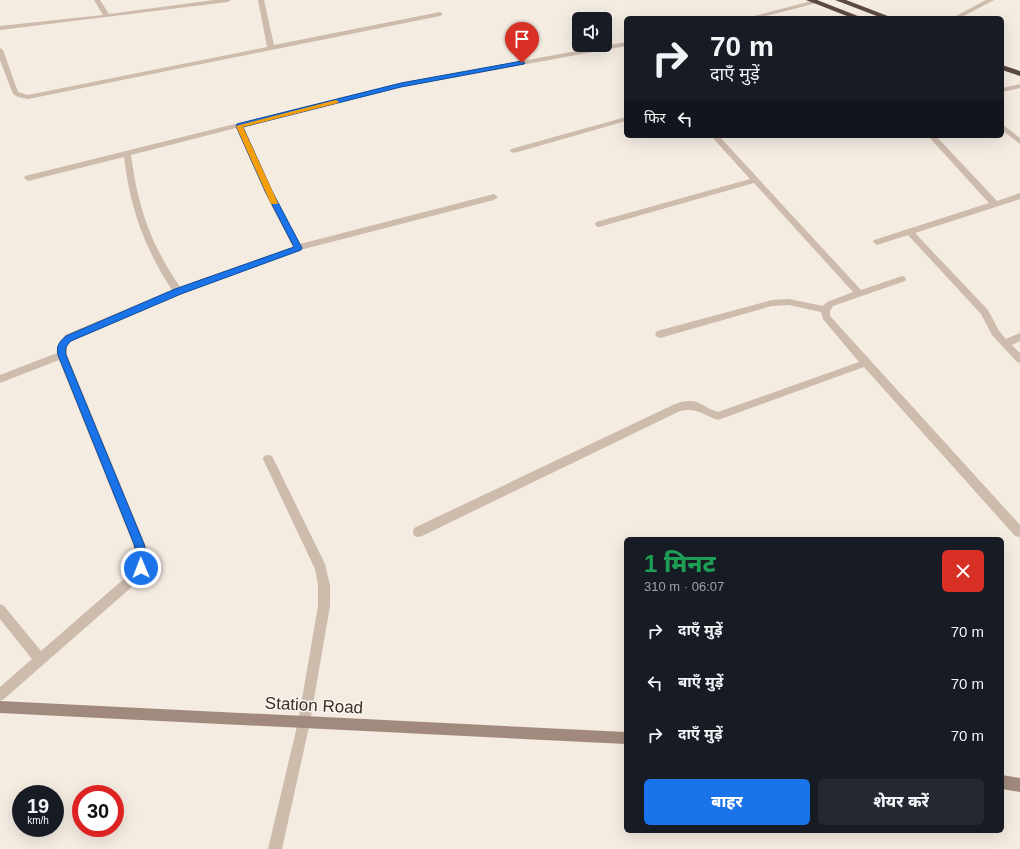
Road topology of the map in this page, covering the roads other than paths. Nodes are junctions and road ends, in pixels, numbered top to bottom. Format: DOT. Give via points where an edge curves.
graph roads {
  1 [pos="98,0"];
  2 [pos="157,0"];
  3 [pos="228,0"];
  4 [pos="261,0"];
  5 [pos="839,0"];
  6 [pos="991,0"];
  7 [pos="812,1"];
  8 [pos="158,10"];
  9 [pos="440,14"];
  10 [pos="107,16"];
  11 [pos="757,16"];
  12 [pos="853,16"];
  13 [pos="883,16"];
  14 [pos="959,16"];
  15 [pos="0,28"];
  16 [pos="624,44"];
  17 [pos="271,48"];
  18 [pos="0,50"];
  19 [pos="1004,68"];
  20 [pos="1020,74"];
  21 [pos="1020,86"];
  22 [pos="1004,90"];
  23 [pos="624,120"];
  24 [pos="239,126"];
  25 [pos="1004,128"];
  26 [pos="717,138"];
  27 [pos="934,138"];
  28 [pos="1020,142"];
  29 [pos="514,151"];
  30 [pos="127,154"];
  31 [pos="28,178"];
  32 [pos="756,180"];
  33 [pos="1020,196"];
  34 [pos="494,197"];
  35 [pos="994,203"];
  36 [pos="600,224"];
  37 [pos="909,231"];
  38 [pos="877,242"];
  39 [pos="298,248"];
  40 [pos="902,279"];
  41 [pos="178,292"];
  42 [pos="859,293"];
  43 [pos="825,310"];
  44 [pos="660,334"];
  45 [pos="1020,337"];
  46 [pos="1004,344"];
  47 [pos="62,355"];
  48 [pos="1020,359"];
  49 [pos="866,363"];
  50 [pos="0,379"];
  51 [pos="268,459"];
  52 [pos="418,532"];
  53 [pos="1020,532"];
  54 [pos="0,610"];
  55 [pos="40,660"];
  56 [pos="0,695"];
  57 [pos="0,707"];
  58 [pos="304,722"];
  59 [pos="624,738"];
  60 [pos="1004,782"];
  61 [pos="1020,786"];
  62 [pos="275,849"];
  1 -- 10 [label="street"];
  2 -- 8 [label="street"];
  3 -- 8 [label="street"];
  4 -- 17 [label="street"];
  5 -- 13 [label="highway"];
  6 -- 14 [label="street"];
  7 -- 11 [label="street"];
  7 -- 12 [label="highway"];
  8 -- 10 [label="street"];
  9 -- 17 [label="street"];
  10 -- 15 [label="street"];
  16 -- 24 [label="street" via="401,85"];
  17 -- 18 [label="street" via="28,97 15,93"];
  19 -- 20 [label="highway"];
  21 -- 22 [label="street"];
  23 -- 29 [label="street"];
  24 -- 30 [label="street"];
  24 -- 39 [label="street"];
  25 -- 28 [label="street"];
  26 -- 32 [label="street"];
  27 -- 35 [label="street"];
  30 -- 31 [label="street"];
  30 -- 41 [label="street" via="130,186 140,220 155,256"];
  32 -- 36 [label="street"];
  32 -- 42 [label="street"];
  33 -- 35 [label="street"];
  34 -- 39 [label="street"];
  35 -- 37 [label="street"];
  37 -- 38 [label="street"];
  37 -- 46 [label="street" via="985,312 995,333"];
  39 -- 41 [label="street"];
  40 -- 42 [label="street"];
  41 -- 47 [label="street" via="68,338 61,348"];
  42 -- 43 [label="street" via="830,304"];
  43 -- 44 [label="street" via="789,302 772,303"];
  43 -- 49 [label="street" via="826,317"];
  45 -- 46 [label="street"];
  46 -- 48 [label="street"];
  47 -- 50 [label="street"];
  47 -- 55 [label="street" via="143,558 141,568 130,581"];
  49 -- 52 [label="street" via="718,416 710,414 698,405 678,407"];
  49 -- 53 [label="street"];
  51 -- 58 [label="street" via="321,568 324,585 324,606"];
  54 -- 55 [label="street"];
  55 -- 56 [label="street"];
  57 -- 58 [label="street, Station Road"];
  58 -- 59 [label="street, Station Road"];
  58 -- 62 [label="street"];
  60 -- 61 [label="street"];
}
